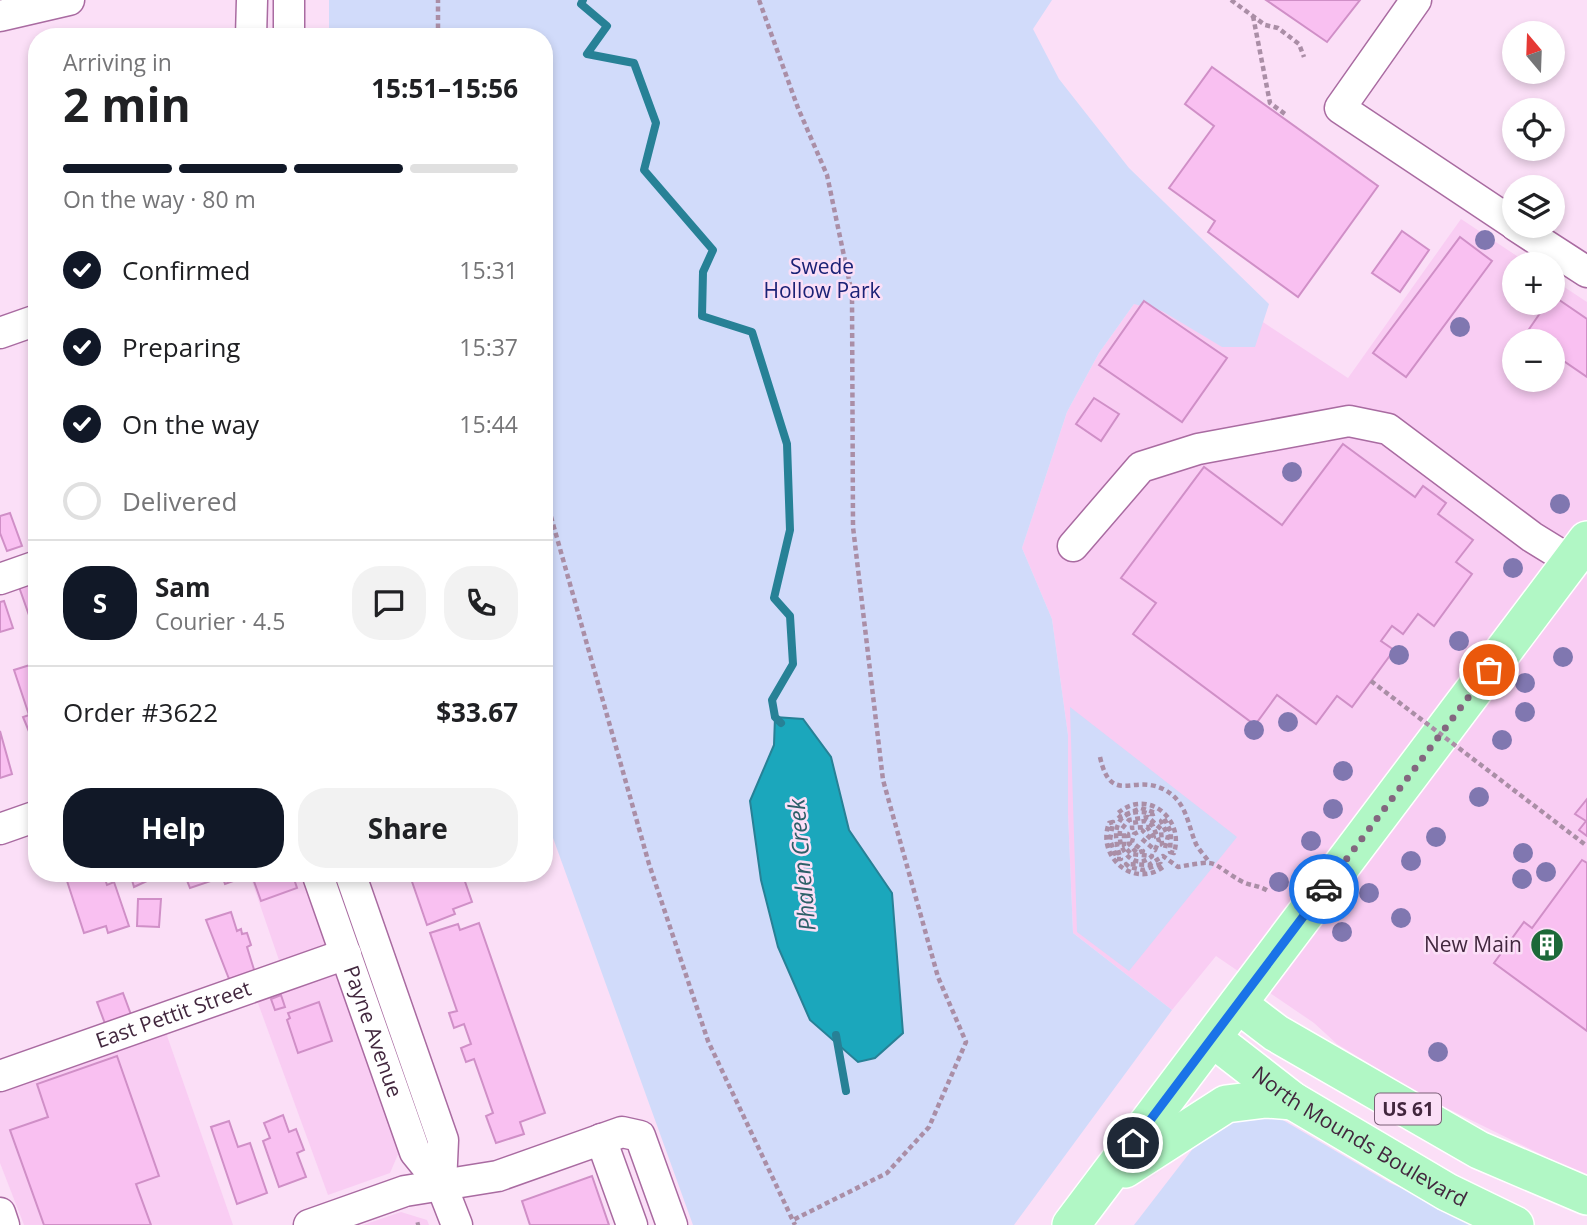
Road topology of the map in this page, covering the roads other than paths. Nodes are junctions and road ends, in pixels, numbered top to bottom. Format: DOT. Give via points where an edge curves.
graph roads {
  1 [pos="69,0"];
  2 [pos="252,0"];
  3 [pos="289,0"];
  4 [pos="1416,0"];
  5 [pos="0,16"];
  6 [pos="251,28"];
  7 [pos="289,28"];
  8 [pos="1502,216"];
  9 [pos="1535,238"];
  10 [pos="1587,272"];
  11 [pos="28,323"];
  12 [pos="0,333"];
  13 [pos="1073,547"];
  14 [pos="1579,550"];
  15 [pos="28,569"];
  16 [pos="0,579"];
  17 [pos="28,819"];
  18 [pos="0,829"];
  19 [pos="320,882"];
  20 [pos="353,882"];
  21 [pos="346,954"];
  22 [pos="1238,1004"];
  23 [pos="1212,1038"];
  24 [pos="0,1076"];
  25 [pos="1293,1101"];
  26 [pos="601,1139"];
  27 [pos="442,1184"];
  28 [pos="1101,1184"];
  29 [pos="1587,1196"];
  30 [pos="0,1213"];
  31 [pos="4,1225"];
  32 [pos="309,1225"];
  33 [pos="457,1225"];
  34 [pos="632,1225"];
  35 [pos="672,1225"];
  36 [pos="1071,1225"];
  37 [pos="1516,1225"];
  1 -- 5 [label="street"];
  2 -- 6 [label="street"];
  3 -- 7 [label="street"];
  4 -- 8 [label="street" via="1340,108"];
  9 -- 10 [label="street"];
  11 -- 12 [label="street"];
  13 -- 14 [label="street" via="1141,467 1198,449 1349,421 1388,429 1532,537"];
  14 -- 22 [label="main road"];
  15 -- 16 [label="street"];
  17 -- 18 [label="street"];
  19 -- 21 [label="street, Payne Avenue"];
  20 -- 27 [label="street, Payne Avenue" via="443,1140"];
  21 -- 24 [label="street, East Pettit Street"];
  21 -- 27 [label="street, Payne Avenue" via="415,1152"];
  22 -- 23 [label="main road"];
  22 -- 29 [label="main road, North Mounds Boulevard / US 61" via="1276,1033 1479,1150"];
  23 -- 25 [label="main road, North Mounds Boulevard / US 61"];
  23 -- 28 [label="main road"];
  25 -- 28 [label="main road" via="1226,1104"];
  25 -- 37 [label="main road, North Mounds Boulevard / US 61" via="1447,1192"];
  26 -- 27 [label="street" via="498,1176"];
  26 -- 34 [label="street"];
  26 -- 35 [label="street" via="622,1132 640,1136"];
  27 -- 32 [label="street" via="405,1191"];
  27 -- 33 [label="street, Payne Avenue"];
  28 -- 36 [label="main road"];
  30 -- 31 [label="street"];
}
